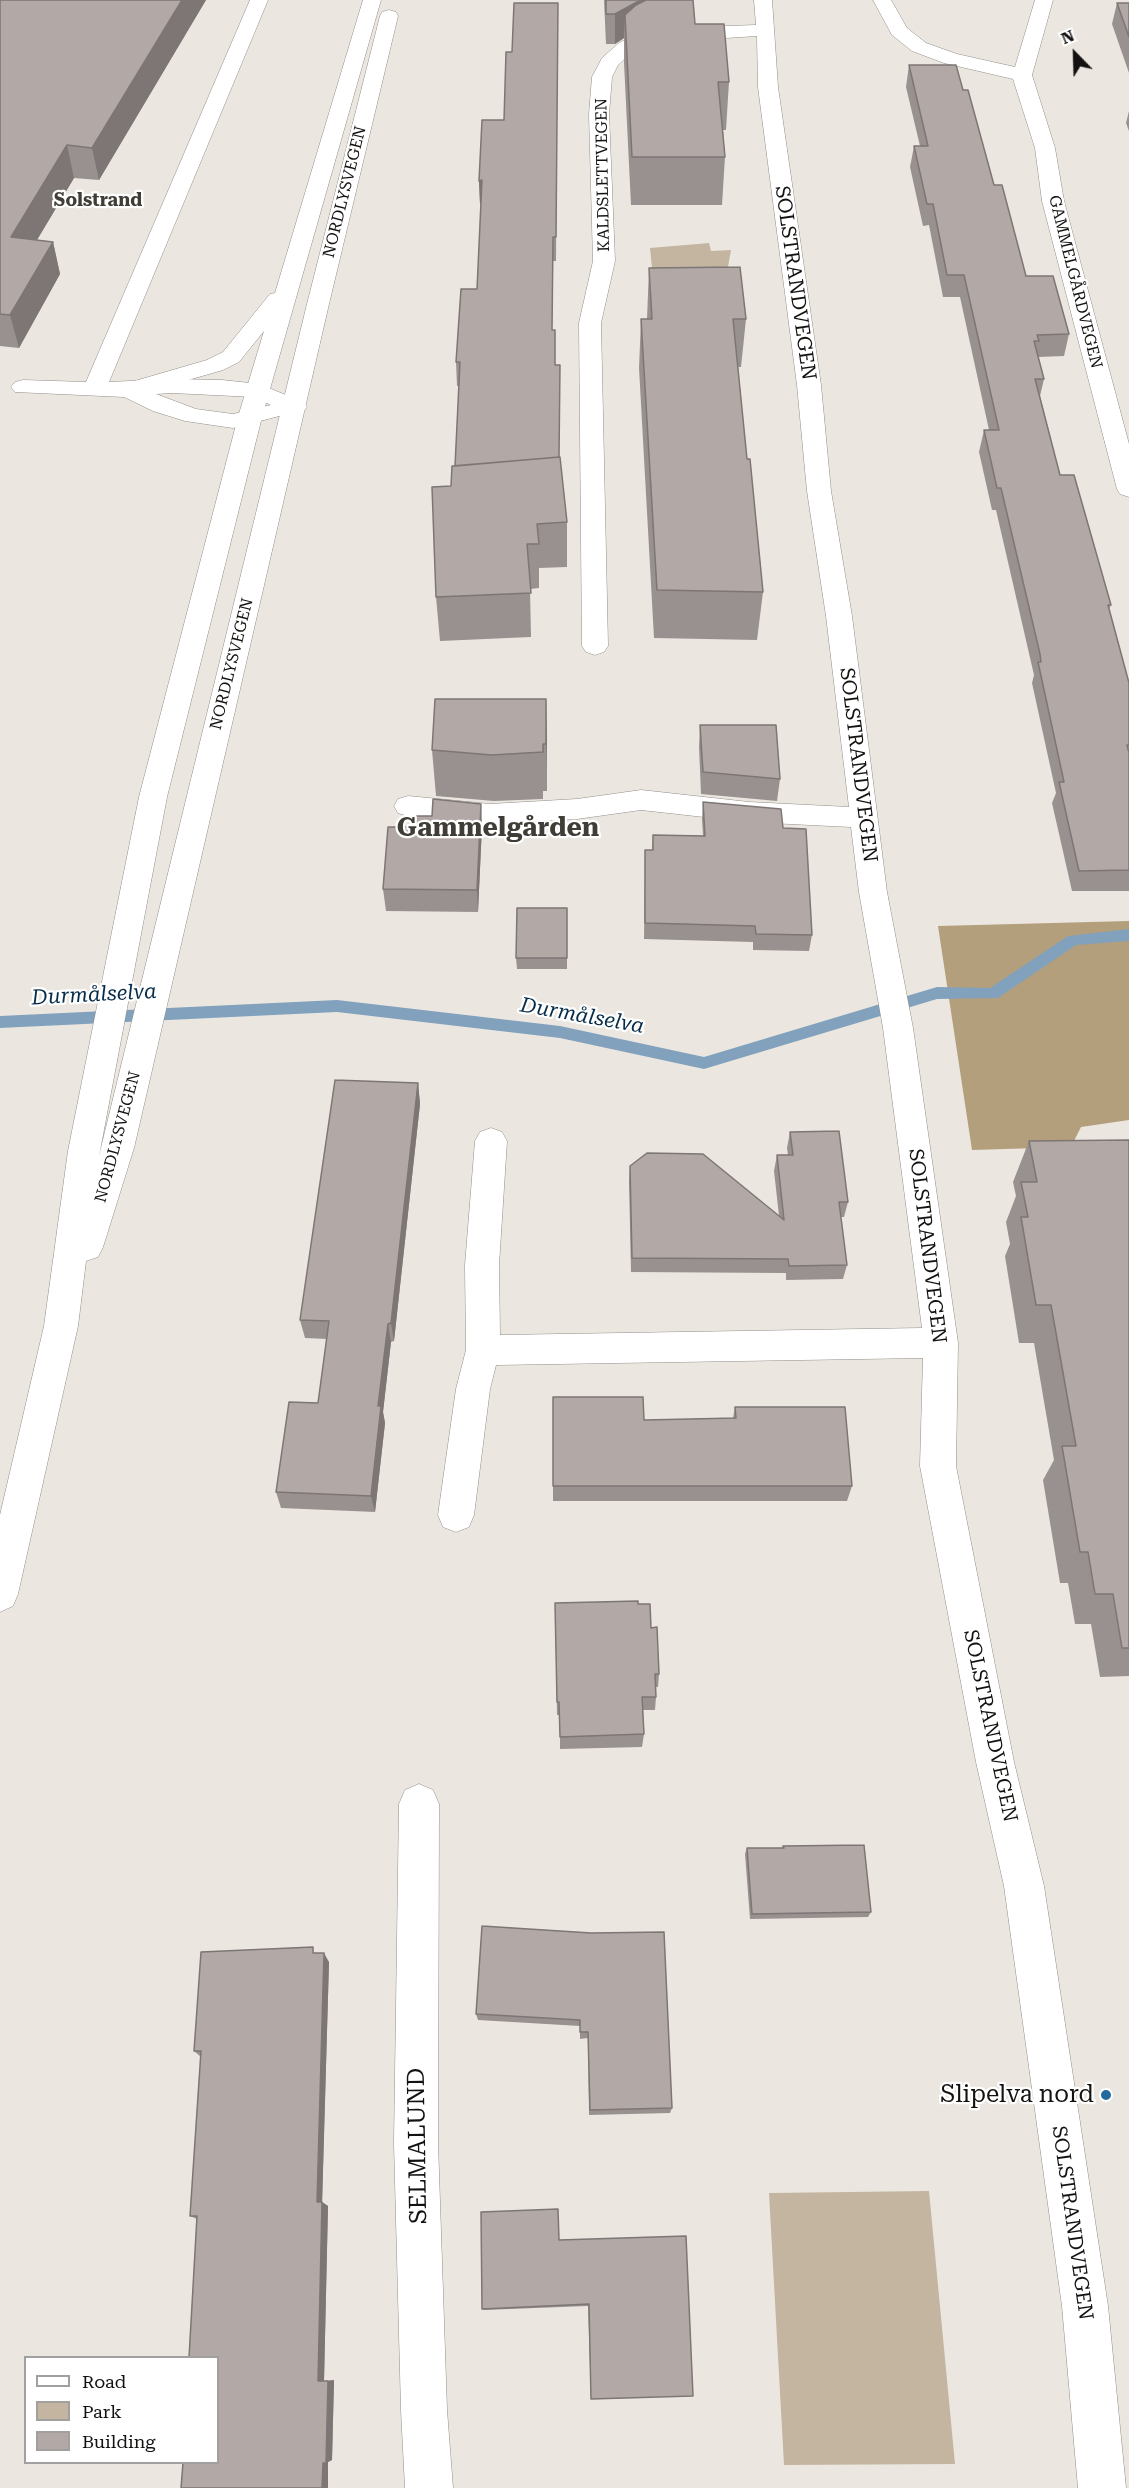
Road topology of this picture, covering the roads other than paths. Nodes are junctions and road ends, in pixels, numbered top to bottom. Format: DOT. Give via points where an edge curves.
graph roads {
  1 [pos="259,0"];
  2 [pos="372,0"];
  3 [pos="393,0"];
  4 [pos="882,0"];
  5 [pos="1044,0"];
  6 [pos="764,15"];
  7 [pos="1022,75"];
  8 [pos="285,291"];
  9 [pos="23,387"];
  10 [pos="95,389"];
  11 [pos="129,390"];
  12 [pos="260,391"];
  13 [pos="295,407"];
  14 [pos="250,417"];
  15 [pos="1129,489"];
  16 [pos="595,646"];
  17 [pos="408,806"];
  18 [pos="865,818"];
  19 [pos="491,1141"];
  20 [pos="61,1326"];
  21 [pos="941,1343"];
  22 [pos="483,1350"];
  23 [pos="456,1515"];
  24 [pos="0,1594"];
  25 [pos="419,1804"];
  26 [pos="429,2488"];
  27 [pos="1102,2488"];
  1 -- 10 [label="main road"];
  2 -- 8 [label="main road, NORDLYSVEGEN"];
  3 -- 13 [label="main road, NORDLYSVEGEN"];
  4 -- 7 [label="main road" via="899,32 919,47 951,59"];
  5 -- 7 [label="main road"];
  6 -- 16 [label="main road, KALDSLETTVEGEN" via="643,38 609,62 602,77 599,114 604,261 590,323 580,490 596,591"];
  6 -- 18 [label="main road, SOLSTRANDVEGEN" via="768,87"];
  7 -- 15 [label="main road, GAMMELGÅRDVEGEN" via="1045,148 1056,212"];
  8 -- 11 [label="main road" via="231,357"];
  8 -- 12 [label="main road, NORDLYSVEGEN"];
  9 -- 10 [label="main road"];
  10 -- 11 [label="main road"];
  11 -- 12 [label="main road" via="172,386"];
  11 -- 14 [label="main road" via="193,416 233,421"];
  12 -- 13 [label="main road"];
  12 -- 14 [label="main road, NORDLYSVEGEN"];
  13 -- 14 [label="main road"];
  13 -- 20 [label="main road, NORDLYSVEGEN" via="118,1148"];
  14 -- 20 [label="main road, NORDLYSVEGEN" via="153,797 84,1151"];
  17 -- 18 [label="main road" via="490,814 578,809 641,800 749,812"];
  18 -- 21 [label="main road, SOLSTRANDVEGEN"];
  19 -- 22 [label="main road" via="482,1265"];
  20 -- 24 [label="main road, NORDLYSVEGEN"];
  21 -- 22 [label="main road"];
  21 -- 27 [label="main road, SOLSTRANDVEGEN" via="938,1466 995,1762 1024,1886 1085,2306"];
  22 -- 23 [label="main road" via="473,1389"];
  25 -- 26 [label="main road, SELMALUND" via="416,2143"];
}
